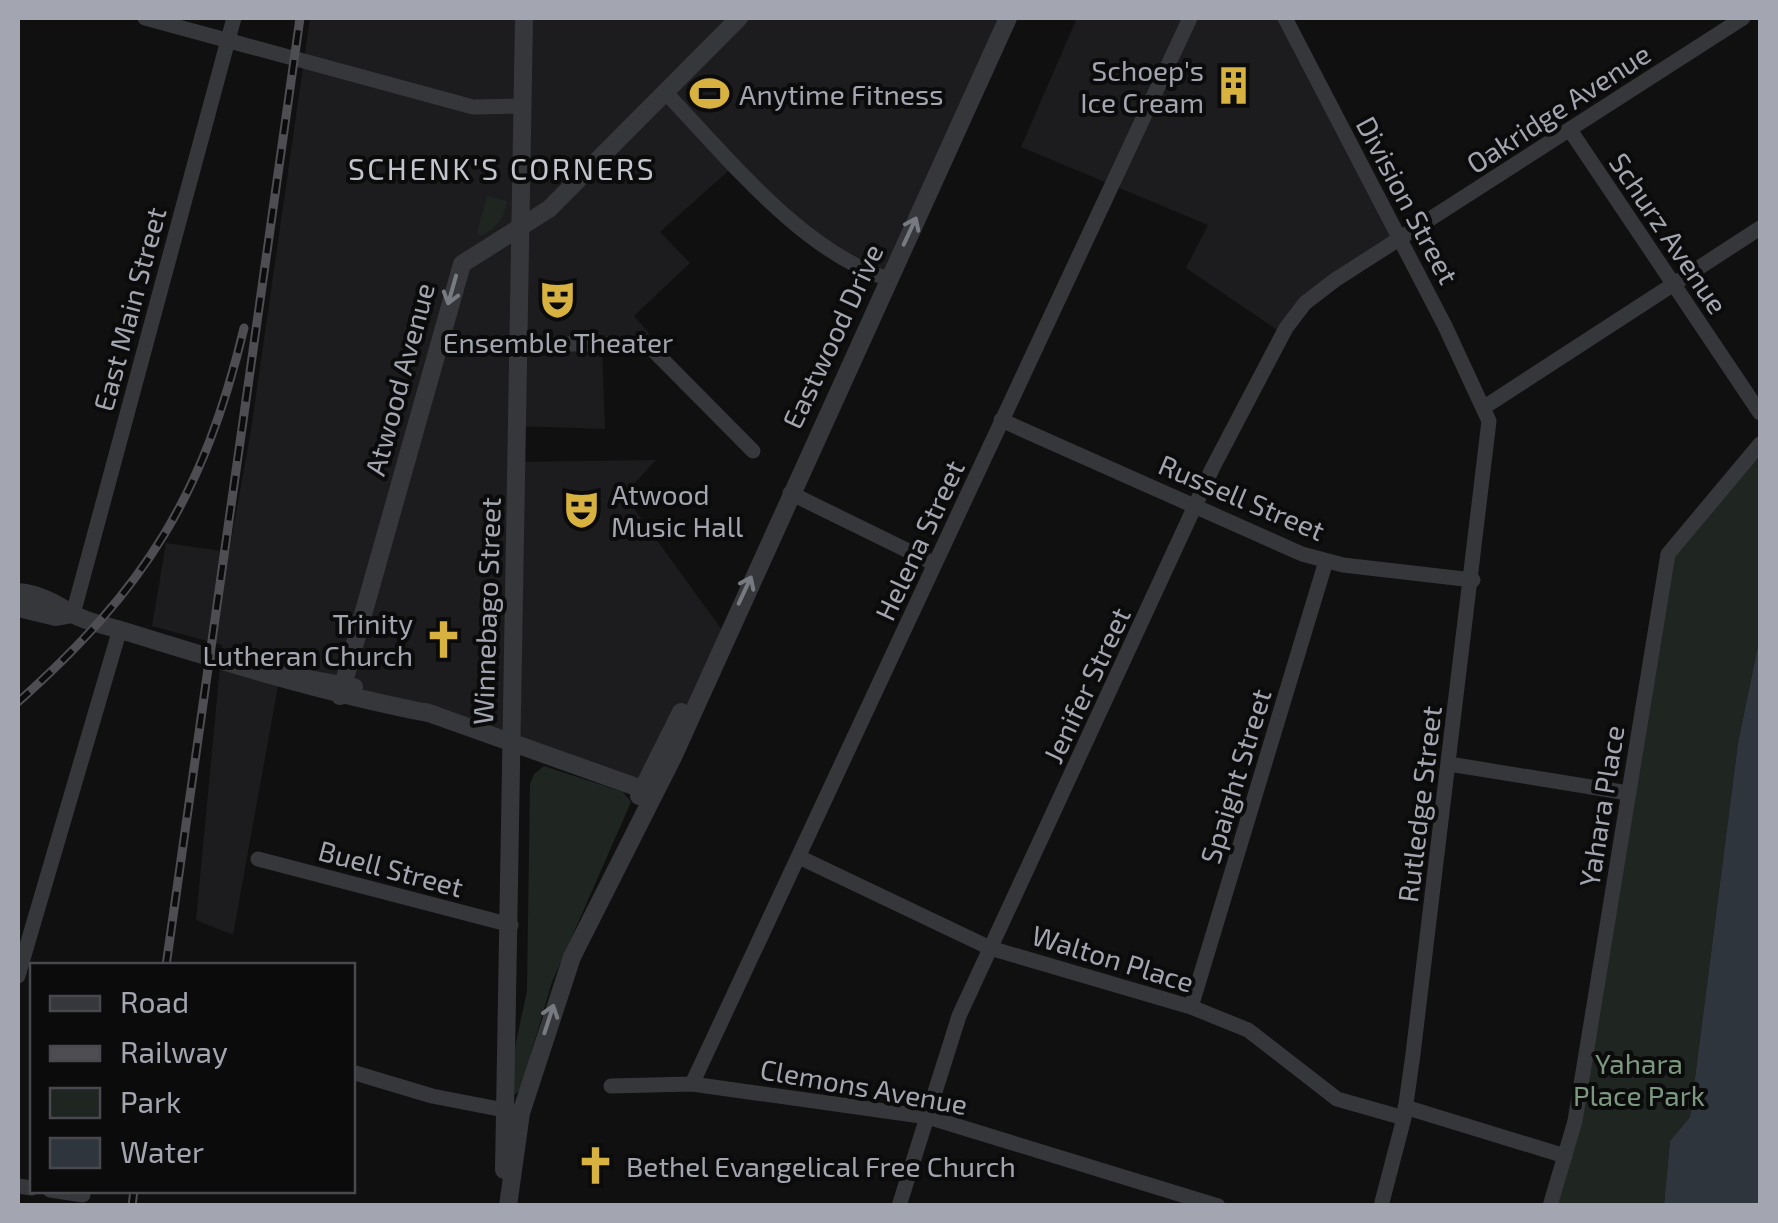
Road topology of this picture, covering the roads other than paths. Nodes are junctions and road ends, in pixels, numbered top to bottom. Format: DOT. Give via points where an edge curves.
graph roads {
  1 [pos="144,18"];
  2 [pos="234,18"];
  3 [pos="524,18"];
  4 [pos="739,18"];
  5 [pos="1008,18"];
  6 [pos="1190,18"];
  7 [pos="1743,18"];
  8 [pos="1290,20"];
  9 [pos="228,40"];
  10 [pos="666,93"];
  11 [pos="523,106"];
  12 [pos="1570,130"];
  13 [pos="520,227"];
  14 [pos="1760,228"];
  15 [pos="1399,240"];
  16 [pos="888,280"];
  17 [pos="1674,285"];
  18 [pos="519,344"];
  19 [pos="1486,406"];
  20 [pos="1760,413"];
  21 [pos="1002,420"];
  22 [pos="1760,444"];
  23 [pos="753,451"];
  24 [pos="790,493"];
  25 [pos="1199,506"];
  26 [pos="1326,560"];
  27 [pos="935,564"];
  28 [pos="1473,580"];
  29 [pos="18,592"];
  30 [pos="18,608"];
  31 [pos="73,614"];
  32 [pos="120,630"];
  33 [pos="705,678"];
  34 [pos="341,690"];
  35 [pos="510,740"];
  36 [pos="1449,764"];
  37 [pos="642,789"];
  38 [pos="1628,792"];
  39 [pos="799,856"];
  40 [pos="258,859"];
  41 [pos="597,903"];
  42 [pos="511,925"];
  43 [pos="990,948"];
  44 [pos="18,976"];
  45 [pos="1191,1007"];
  46 [pos="355,1073"];
  47 [pos="692,1084"];
  48 [pos="611,1086"];
  49 [pos="512,1111"];
  50 [pos="1405,1113"];
  51 [pos="928,1117"];
  52 [pos="1566,1156"];
  53 [pos="66,1193"];
  54 [pos="83,1196"];
  55 [pos="507,1206"];
  56 [pos="899,1206"];
  57 [pos="1218,1206"];
  58 [pos="1381,1206"];
  59 [pos="1550,1206"];
  1 -- 9 [label="street"];
  2 -- 9 [label="street, East Main Street"];
  3 -- 11 [label="street, Winnebago Street"];
  4 -- 10 [label="street, Atwood Avenue"];
  16 -- 5 [label="street, Eastwood Drive, one-way"];
  6 -- 21 [label="street, Helena Street"];
  7 -- 12 [label="street, Oakridge Avenue"];
  8 -- 15 [label="street, Division Street"];
  9 -- 11 [label="street" via="473,107"];
  9 -- 31 [label="street, East Main Street"];
  10 -- 13 [label="street, Atwood Avenue" via="549,209"];
  10 -- 16 [label="street" via="819,244"];
  11 -- 13 [label="street, Winnebago Street"];
  12 -- 15 [label="street, Oakridge Avenue"];
  12 -- 17 [label="street, Schurz Avenue"];
  13 -- 18 [label="street, Winnebago Street"];
  13 -- 34 [label="street, Atwood Avenue, one-way" via="472,255 456,274"];
  14 -- 17 [label="street"];
  15 -- 19 [label="street, Division Street"];
  15 -- 25 [label="street, Jenifer Street" via="1305,303 1255,382"];
  16 -- 24 [label="street, Eastwood Drive"];
  17 -- 19 [label="street"];
  17 -- 20 [label="street, Schurz Avenue"];
  18 -- 23 [label="street" via="648,344"];
  18 -- 35 [label="street, Winnebago Street"];
  19 -- 28 [label="street, Rutledge Street"];
  21 -- 25 [label="street, Russell Street"];
  21 -- 27 [label="street, Helena Street"];
  22 -- 38 [label="street, Yahara Place" via="1668,554"];
  24 -- 27 [label="street"];
  33 -- 24 [label="street, Eastwood Drive, one-way"];
  25 -- 26 [label="street, Russell Street"];
  25 -- 43 [label="street, Jenifer Street"];
  26 -- 28 [label="street, Russell Street"];
  26 -- 45 [label="street, Spaight Street"];
  27 -- 39 [label="street, Helena Street"];
  28 -- 36 [label="street, Rutledge Street"];
  29 -- 31 [label="street" via="60,603"];
  30 -- 31 [label="street"];
  31 -- 32 [label="street"];
  32 -- 34 [label="street"];
  32 -- 44 [label="street"];
  33 -- 37 [label="street, Eastwood Drive"];
  33 -- 41 [label="street, Eastwood Drive" via="673,757"];
  34 -- 35 [label="street"];
  35 -- 37 [label="street"];
  35 -- 42 [label="street, Winnebago Street"];
  36 -- 38 [label="street"];
  36 -- 50 [label="street, Rutledge Street"];
  37 -- 41 [label="street, Eastwood Drive"];
  38 -- 52 [label="street, Yahara Place"];
  39 -- 43 [label="street, Walton Place"];
  39 -- 47 [label="street, Helena Street"];
  40 -- 42 [label="street, Buell Street"];
  49 -- 41 [label="street, Eastwood Drive, one-way"];
  42 -- 49 [label="street, Winnebago Street"];
  43 -- 45 [label="street, Walton Place"];
  43 -- 51 [label="street, Jenifer Street" via="959,1016"];
  45 -- 50 [label="street, Walton Place" via="1248,1030 1337,1099"];
  46 -- 49 [label="street"];
  47 -- 48 [label="street, Clemons Avenue"];
  47 -- 51 [label="street, Clemons Avenue"];
  49 -- 55 [label="street, Eastwood Drive"];
  50 -- 52 [label="street, Walton Place"];
  50 -- 58 [label="street, Rutledge Street"];
  51 -- 56 [label="street, Jenifer Street"];
  51 -- 57 [label="street, Clemons Avenue"];
  52 -- 59 [label="street, Yahara Place"];
  53 -- 54 [label="street"];
}
